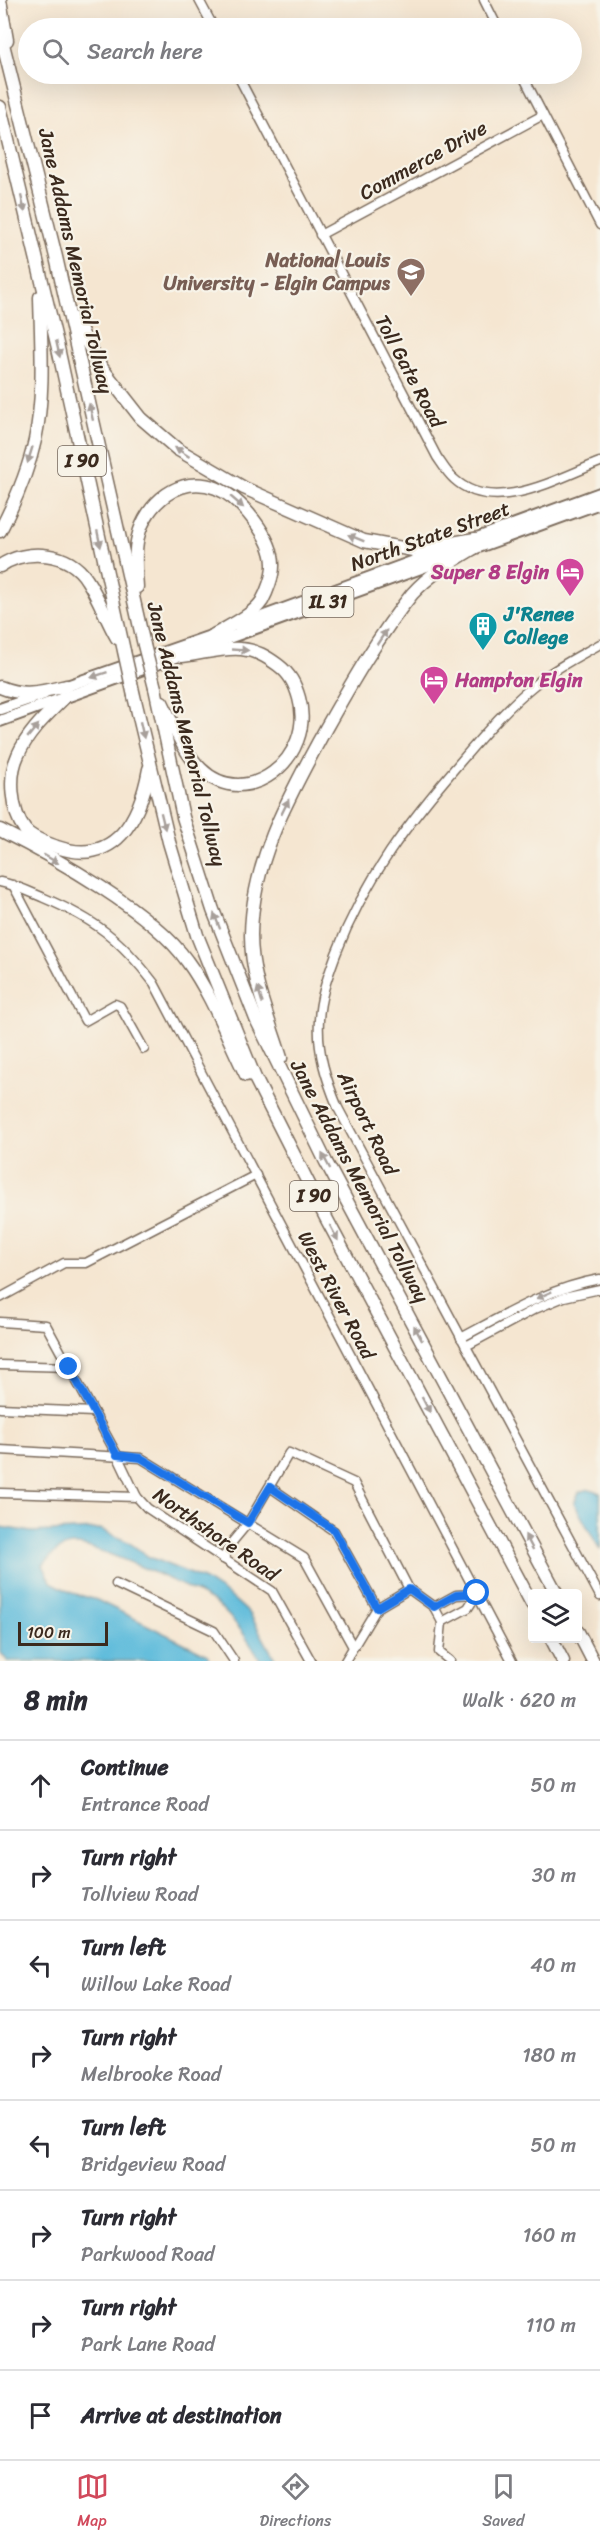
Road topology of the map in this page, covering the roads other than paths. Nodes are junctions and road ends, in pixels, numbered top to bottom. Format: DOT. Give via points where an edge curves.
graph roads {
  1 [pos="0,0"];
  2 [pos="199,0"];
  3 [pos="484,0"];
  4 [pos="208,18"];
  5 [pos="493,18"];
  6 [pos="0,32"];
  7 [pos="242,84"];
  8 [pos="527,84"];
  9 [pos="0,107"];
  10 [pos="19,109"];
  11 [pos="543,115"];
  12 [pos="600,225"];
  13 [pos="320,235"];
  14 [pos="56,257"];
  15 [pos="39,272"];
  16 [pos="600,462"];
  17 [pos="600,493"];
  18 [pos="600,503"];
  19 [pos="0,531"];
  20 [pos="475,544"];
  21 [pos="0,566"];
  22 [pos="137,612"];
  23 [pos="213,635"];
  24 [pos="600,644"];
  25 [pos="124,651"];
  26 [pos="182,656"];
  27 [pos="0,687"];
  28 [pos="155,688"];
  29 [pos="65,692"];
  30 [pos="0,709"];
  31 [pos="0,721"];
  32 [pos="150,765"];
  33 [pos="0,830"];
  34 [pos="0,882"];
  35 [pos="12,885"];
  36 [pos="144,1049"];
  37 [pos="290,1091"];
  38 [pos="256,1176"];
  39 [pos="305,1178"];
  40 [pos="600,1279"];
  41 [pos="600,1289"];
  42 [pos="0,1298"];
  43 [pos="0,1322"];
  44 [pos="464,1342"];
  45 [pos="0,1365"];
  46 [pos="69,1367"];
  47 [pos="0,1408"];
  48 [pos="93,1412"];
  49 [pos="0,1450"];
  50 [pos="117,1455"];
  51 [pos="270,1487"];
  52 [pos="0,1493"];
  53 [pos="137,1497"];
  54 [pos="248,1523"];
  55 [pos="223,1559"];
  56 [pos="116,1584"];
  57 [pos="409,1589"];
  58 [pos="555,1589"];
  59 [pos="477,1593"];
  60 [pos="528,1596"];
  61 [pos="600,1596"];
  62 [pos="434,1607"];
  63 [pos="377,1608"];
  64 [pos="442,1622"];
  65 [pos="582,1640"];
  66 [pos="554,1643"];
  67 [pos="353,1647"];
  68 [pos="439,1652"];
  69 [pos="234,1661"];
  70 [pos="311,1661"];
  71 [pos="345,1661"];
  72 [pos="434,1661"];
  73 [pos="450,1661"];
  74 [pos="512,1661"];
  75 [pos="563,1661"];
  76 [pos="593,1661"];
  1 -- 10 [label="highway"];
  2 -- 4 [label="street"];
  3 -- 5 [label="street"];
  6 -- 10 [label="highway, Jane Addams Memorial Tollway / I 90"];
  7 -- 13 [label="street, Toll Gate Road"];
  8 -- 11 [label="street"];
  9 -- 15 [label="highway, Jane Addams Memorial Tollway / I 90, one-way"];
  10 -- 14 [label="highway, Jane Addams Memorial Tollway / I 90"];
  11 -- 12 [label="street"];
  11 -- 13 [label="street, Commerce Drive"];
  13 -- 16 [label="street, Toll Gate Road" via="437,457 455,480 484,495 514,494"];
  20 -- 14 [label="highway, one-way" via="413,550 364,542 244,488 177,449 141,418 101,367 83,335"];
  22 -- 14 [label="highway, Jane Addams Memorial Tollway / I 90, one-way"];
  15 -- 19 [label="highway, one-way" via="41,385 35,440 18,496"];
  15 -- 25 [label="highway, Jane Addams Memorial Tollway / I 90, one-way"];
  17 -- 20 [label="main road, North State Street / IL 31"];
  18 -- 20 [label="main road, North State Street / IL 31"];
  20 -- 23 [label="main road, North State Street / IL 31"];
  20 -- 26 [label="main road, North State Street / IL 31"];
  37 -- 20 [label="highway, one-way" via="254,976 251,935 255,887 266,848 312,754 383,635 414,593"];
  21 -- 25 [label="highway" via="39,554 73,565 87,578"];
  22 -- 23 [label="highway, one-way" via="137,538 144,517 162,496 177,489 191,485 213,487 242,505 256,523 268,544 273,566 261,603"];
  22 -- 28 [label="highway, Jane Addams Memorial Tollway / I 90, bridge"];
  23 -- 29 [label="main road, North State Street / IL 31, one-way"];
  24 -- 44 [label="street, Airport Road" via="539,681 518,699 405,828 358,902 321,1002 322,1062 334,1098"];
  25 -- 32 [label="highway, Jane Addams Memorial Tollway / I 90, one-way, bridge"];
  26 -- 28 [label="highway, one-way" via="241,648 263,654 287,672 296,686 303,711 301,737 288,760 268,776 245,785 215,779 192,760"];
  26 -- 29 [label="main road, North State Street / IL 31"];
  27 -- 29 [label="highway" via="16,693"];
  37 -- 28 [label="highway, Jane Addams Memorial Tollway / I 90, one-way" via="256,1019 213,910 183,817"];
  29 -- 30 [label="main road, North State Street / IL 31"];
  29 -- 31 [label="main road, North State Street / IL 31"];
  32 -- 29 [label="highway, one-way" via="137,812 125,831 109,844 77,852 29,834 15,804 14,766 30,734"];
  32 -- 39 [label="highway, Jane Addams Memorial Tollway / I 90, one-way" via="196,935 255,1078"];
  33 -- 39 [label="highway, one-way" via="160,929 180,952 214,1008 271,1125"];
  34 -- 35 [label="street, West River Road"];
  35 -- 36 [label="street" via="85,1021 115,1004 120,1006"];
  35 -- 38 [label="street, West River Road" via="78,913 131,954 154,984"];
  58 -- 37 [label="highway, Jane Addams Memorial Tollway / I 90, one-way"];
  38 -- 42 [label="street" via="86,1263 64,1263"];
  38 -- 59 [label="street, West River Road"];
  39 -- 60 [label="highway, Jane Addams Memorial Tollway / I 90, one-way"];
  40 -- 44 [label="street, one-way" via="551,1292"];
  41 -- 44 [label="street" via="564,1297"];
  43 -- 46 [label="street" via="46,1325"];
  44 -- 61 [label="street, Airport Road"];
  45 -- 46 [label="street"];
  46 -- 48 [label="street"];
  47 -- 48 [label="street"];
  48 -- 50 [label="street"];
  49 -- 50 [label="street"];
  50 -- 53 [label="street"];
  50 -- 54 [label="street" via="141,1458"];
  51 -- 54 [label="street"];
  51 -- 57 [label="street" via="289,1454 354,1483"];
  51 -- 63 [label="street" via="334,1530"];
  52 -- 53 [label="street"];
  53 -- 55 [label="street, Northshore Road" via="147,1508"];
  54 -- 55 [label="street"];
  54 -- 67 [label="street" via="304,1558"];
  55 -- 70 [label="street, Northshore Road" via="272,1591"];
  56 -- 69 [label="street" via="214,1631"];
  57 -- 62 [label="street"];
  57 -- 63 [label="street"];
  59 -- 62 [label="street" via="456,1595"];
  59 -- 64 [label="street" via="468,1608"];
  59 -- 74 [label="street, West River Road"];
  62 -- 64 [label="street"];
  63 -- 67 [label="street"];
  64 -- 68 [label="street"];
  65 -- 76 [label="highway"];
  66 -- 75 [label="highway"];
  67 -- 71 [label="street"];
  68 -- 72 [label="street"];
  68 -- 73 [label="street"];
}
